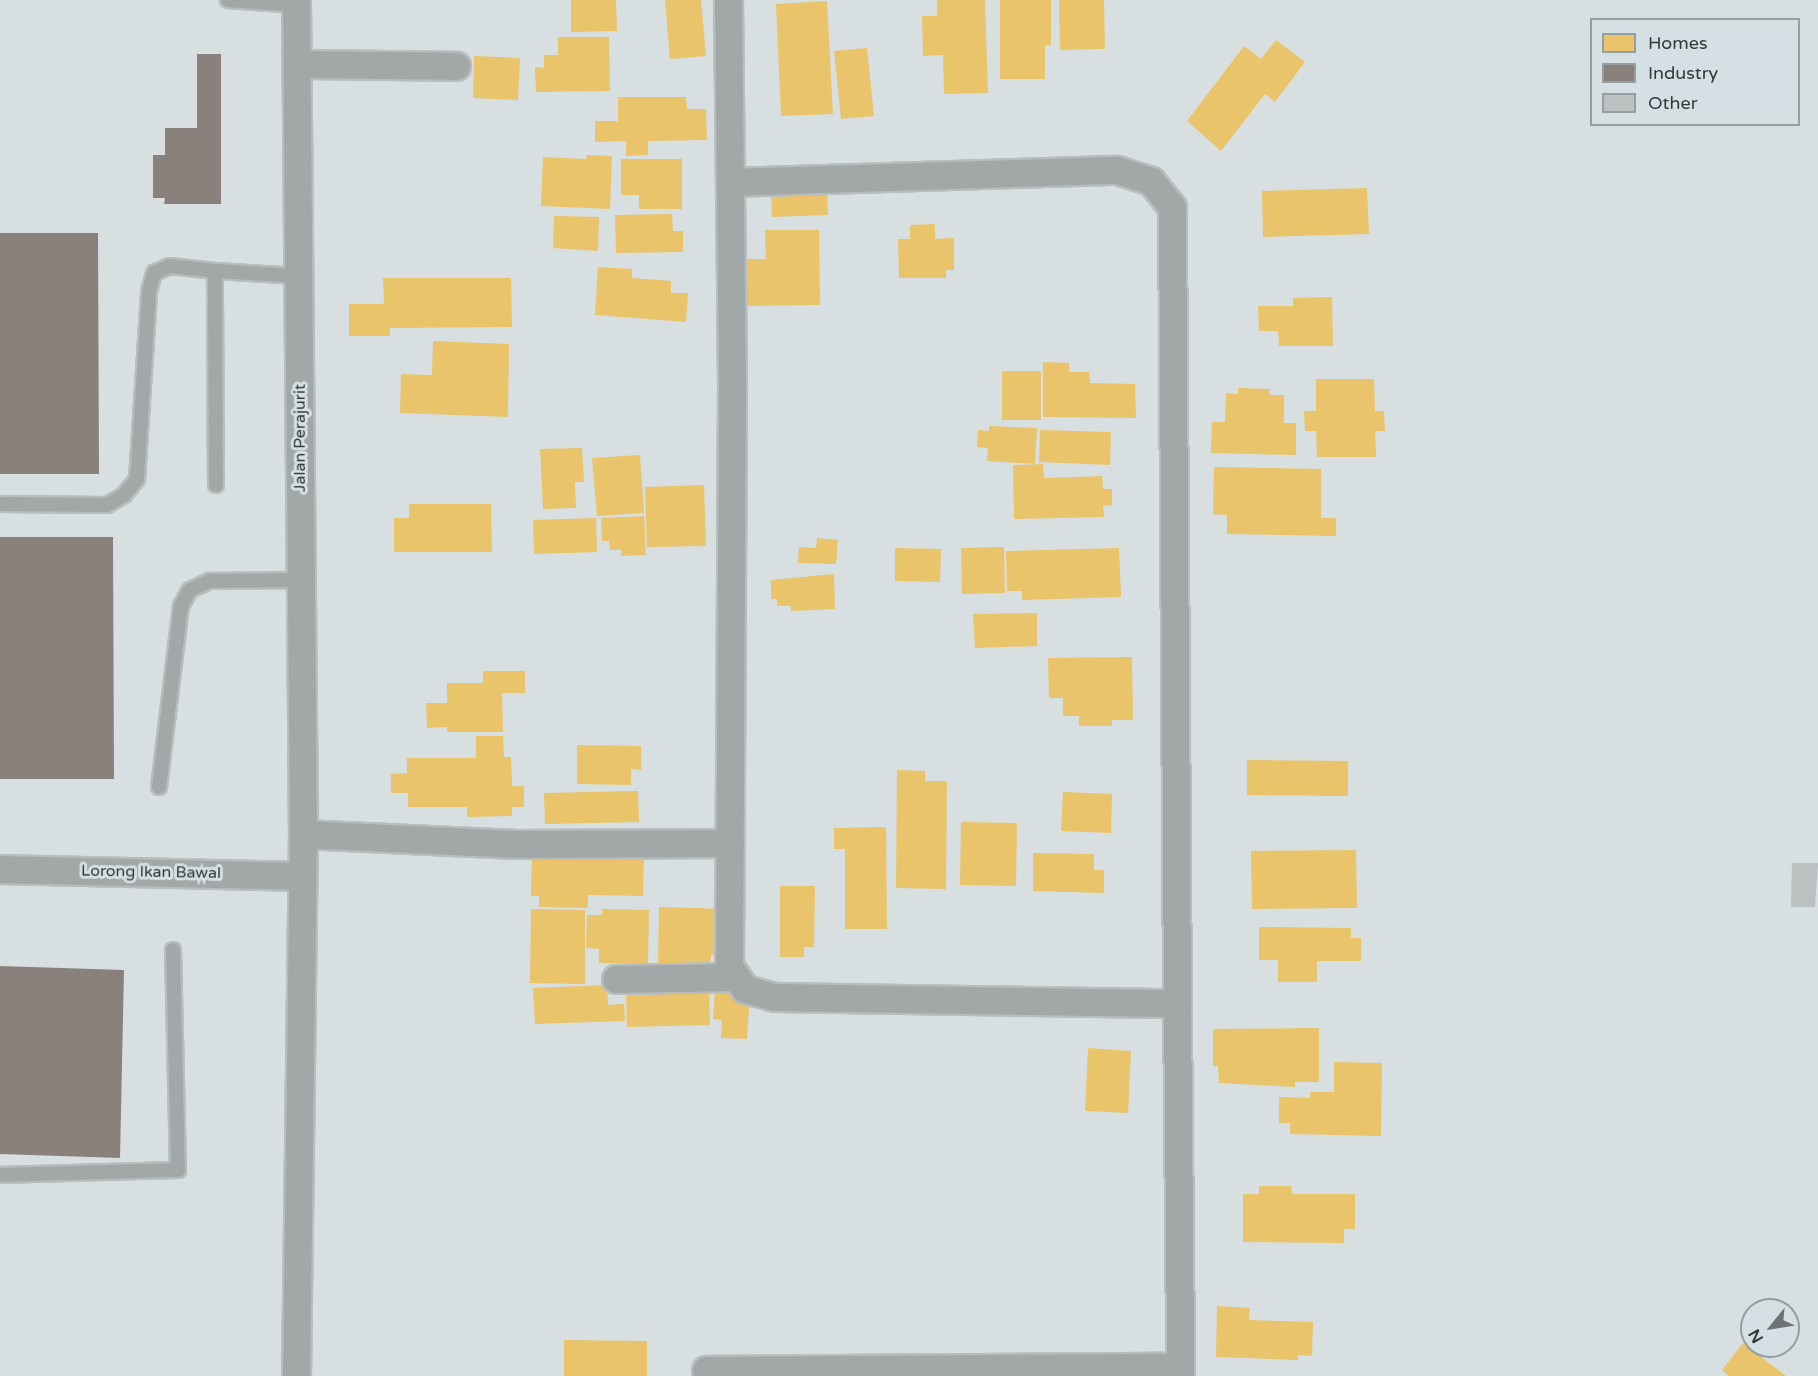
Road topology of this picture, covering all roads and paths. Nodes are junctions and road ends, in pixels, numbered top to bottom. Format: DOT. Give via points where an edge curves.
graph roads {
  1 [pos="228,0"];
  2 [pos="728,0"];
  3 [pos="296,2"];
  4 [pos="299,64"];
  5 [pos="456,66"];
  6 [pos="730,182"];
  7 [pos="215,271"];
  8 [pos="299,276"];
  9 [pos="216,485"];
  10 [pos="0,504"];
  11 [pos="301,580"];
  12 [pos="159,787"];
  13 [pos="303,834"];
  14 [pos="730,843"];
  15 [pos="0,869"];
  16 [pos="301,876"];
  17 [pos="174,950"];
  18 [pos="735,977"];
  19 [pos="616,979"];
  20 [pos="1177,1003"];
  21 [pos="0,1175"];
  22 [pos="706,1370"];
  23 [pos="1180,1372"];
  24 [pos="296,1376"];
  1 -- 3 [label="lane"];
  2 -- 6 [label="street"];
  3 -- 4 [label="street, Jalan Perajurit"];
  4 -- 5 [label="street"];
  4 -- 8 [label="street, Jalan Perajurit"];
  6 -- 14 [label="street"];
  6 -- 20 [label="street" via="1117,170 1151,181 1172,207"];
  7 -- 8 [label="lane"];
  7 -- 9 [label="lane"];
  7 -- 10 [label="lane" via="170,266 154,273 137,479 124,495 107,505"];
  8 -- 11 [label="street, Jalan Perajurit"];
  11 -- 12 [label="lane" via="209,582 190,590 181,606"];
  11 -- 13 [label="street, Jalan Perajurit"];
  13 -- 14 [label="street" via="516,844"];
  13 -- 16 [label="street, Jalan Perajurit"];
  14 -- 18 [label="street" via="729,966"];
  15 -- 16 [label="street, Lorong Ikan Bawal"];
  16 -- 24 [label="street, Jalan Perajurit"];
  17 -- 21 [label="lane" via="178,1170"];
  18 -- 19 [label="street"];
  18 -- 20 [label="street" via="745,989 774,997"];
  20 -- 23 [label="street"];
  22 -- 23 [label="street"];
}
